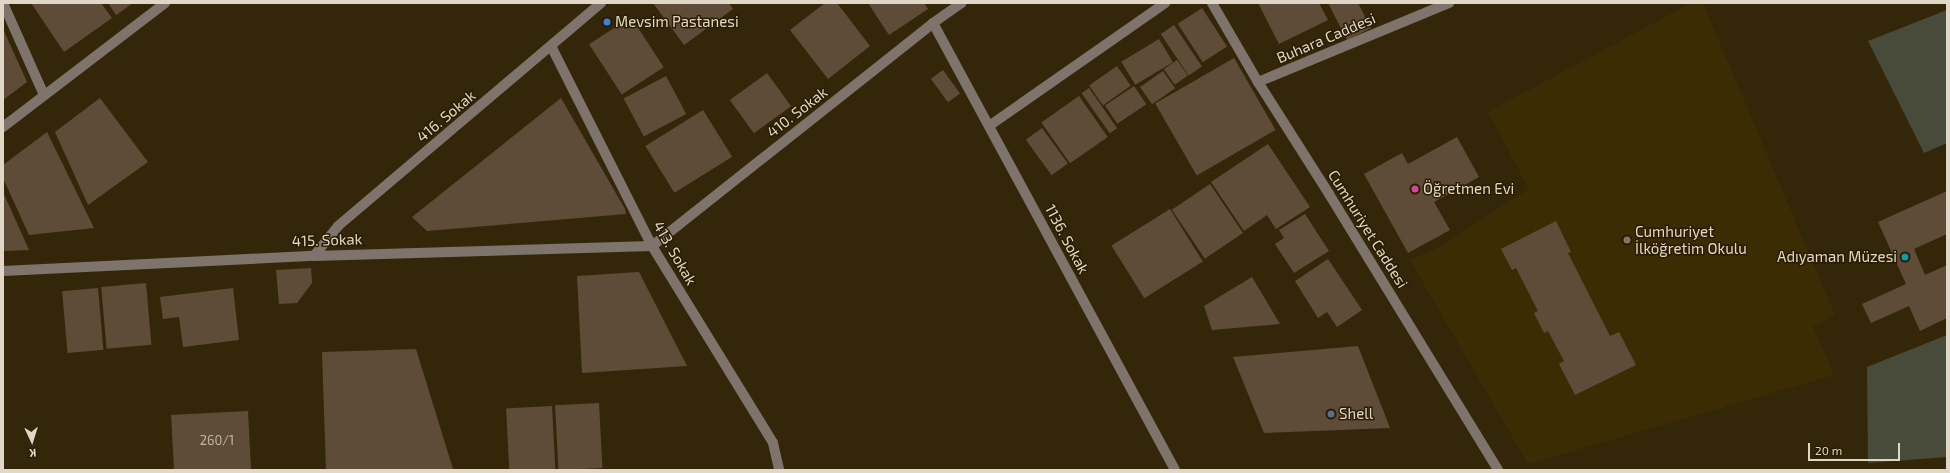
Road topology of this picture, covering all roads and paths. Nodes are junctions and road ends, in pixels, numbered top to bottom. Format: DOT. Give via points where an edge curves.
graph roads {
  1 [pos="3,3"];
  2 [pos="165,3"];
  3 [pos="601,3"];
  4 [pos="962,3"];
  5 [pos="1165,3"];
  6 [pos="1212,3"];
  7 [pos="1449,3"];
  8 [pos="933,23"];
  9 [pos="551,46"];
  10 [pos="1258,82"];
  11 [pos="44,95"];
  12 [pos="989,126"];
  13 [pos="3,127"];
  14 [pos="652,246"];
  15 [pos="314,256"];
  16 [pos="3,271"];
  17 [pos="779,470"];
  18 [pos="1175,470"];
  19 [pos="1498,470"];
  1 -- 11 [label="street"];
  2 -- 11 [label="street"];
  3 -- 9 [label="street, 416. Sokak"];
  4 -- 8 [label="street, 410. Sokak"];
  5 -- 12 [label="street"];
  6 -- 10 [label="street, Cumhuriyet Caddesi"];
  7 -- 10 [label="street, Buhara Caddesi"];
  8 -- 12 [label="street, 1136. Sokak"];
  8 -- 14 [label="street, 410. Sokak"];
  9 -- 14 [label="street, 413. Sokak"];
  9 -- 15 [label="street, 416. Sokak" via="338,226"];
  10 -- 19 [label="street, Cumhuriyet Caddesi"];
  11 -- 13 [label="street"];
  12 -- 18 [label="street, 1136. Sokak"];
  14 -- 15 [label="street, 415. Sokak"];
  14 -- 17 [label="street, 413. Sokak" via="773,443"];
  15 -- 16 [label="street, 415. Sokak"];
}
